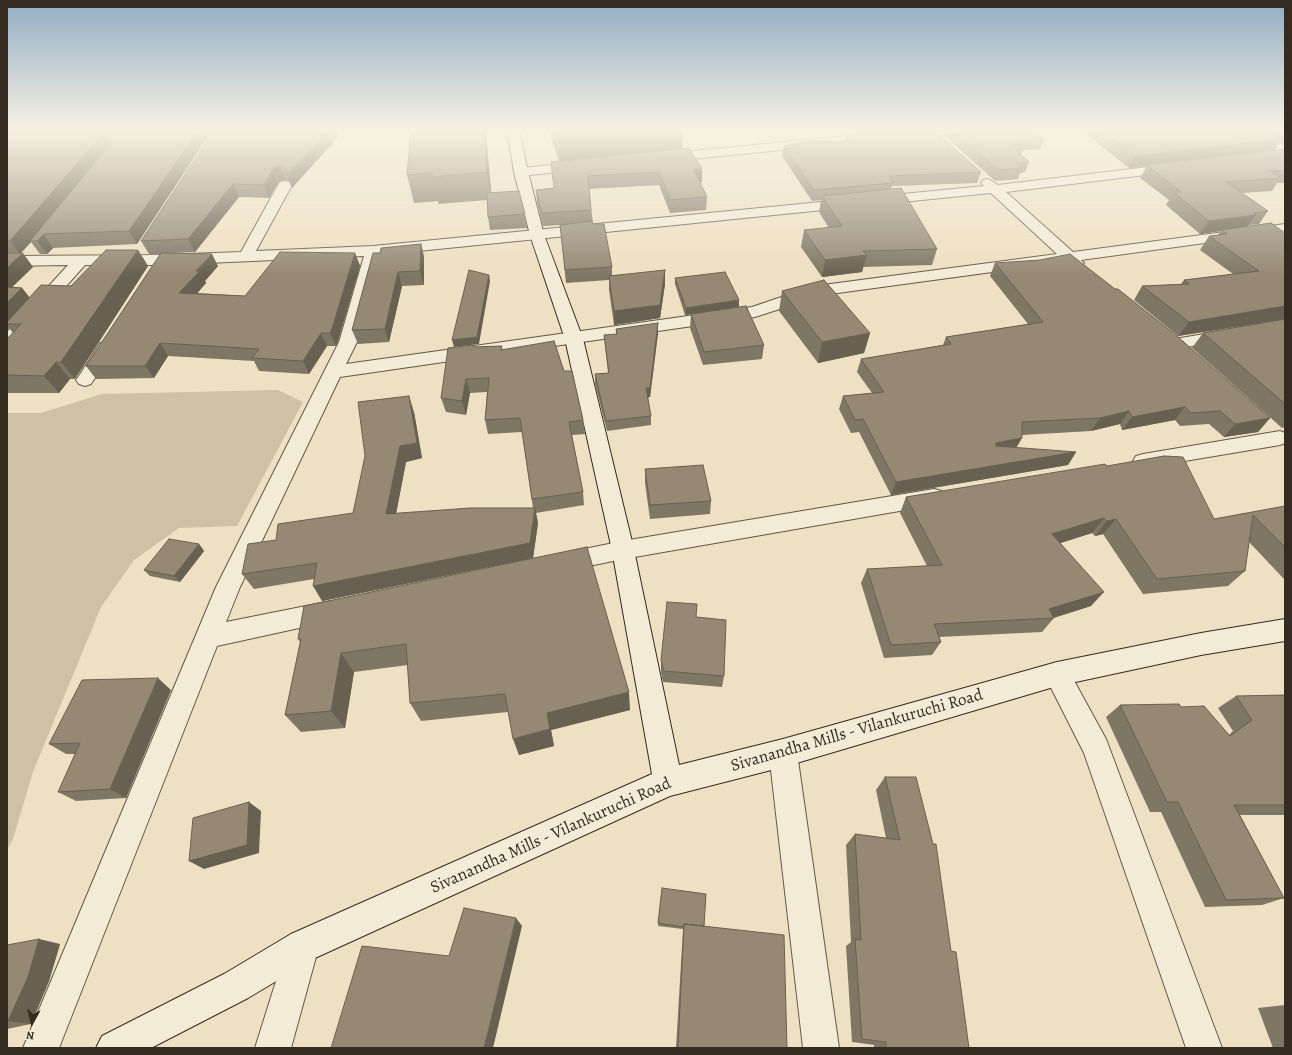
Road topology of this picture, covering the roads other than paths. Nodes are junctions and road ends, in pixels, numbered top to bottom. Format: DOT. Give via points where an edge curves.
graph roads {
  1 [pos="523,178"];
  2 [pos="983,178"];
  3 [pos="1086,178"];
  4 [pos="285,185"];
  5 [pos="994,189"];
  6 [pos="1285,228"];
  7 [pos="538,235"];
  8 [pos="145,247"];
  9 [pos="35,249"];
  10 [pos="374,251"];
  11 [pos="247,255"];
  12 [pos="1068,256"];
  13 [pos="80,260"];
  14 [pos="136,260"];
  15 [pos="7,261"];
  16 [pos="25,261"];
  17 [pos="1086,271"];
  18 [pos="1282,329"];
  19 [pos="116,331"];
  20 [pos="574,339"];
  21 [pos="7,342"];
  22 [pos="1175,344"];
  23 [pos="333,372"];
  24 [pos="85,380"];
  25 [pos="1263,422"];
  26 [pos="1283,440"];
  27 [pos="1124,465"];
  28 [pos="952,494"];
  29 [pos="623,550"];
  30 [pos="538,568"];
  31 [pos="354,607"];
  32 [pos="1285,630"];
  33 [pos="208,637"];
  34 [pos="1058,674"];
  35 [pos="783,753"];
  36 [pos="668,782"];
  37 [pos="303,946"];
  38 [pos="41,1048"];
  39 [pos="114,1048"];
  40 [pos="273,1048"];
  41 [pos="821,1048"];
  42 [pos="1204,1048"];
  1 -- 7 [label="street"];
  2 -- 5 [label="street"];
  3 -- 5 [label="street"];
  4 -- 11 [label="street"];
  5 -- 7 [label="street"];
  5 -- 12 [label="street"];
  6 -- 12 [label="street"];
  7 -- 10 [label="street"];
  7 -- 20 [label="street"];
  8 -- 14 [label="street"];
  9 -- 16 [label="street"];
  10 -- 11 [label="street"];
  10 -- 23 [label="street" via="348,342"];
  11 -- 14 [label="street" via="158,266"];
  12 -- 17 [label="street"];
  12 -- 20 [label="street" via="823,290 755,312"];
  13 -- 14 [label="street"];
  13 -- 16 [label="street"];
  13 -- 21 [label="street"];
  15 -- 16 [label="street"];
  18 -- 22 [label="street"];
  19 -- 24 [label="street"];
  20 -- 23 [label="street"];
  20 -- 29 [label="street"];
  23 -- 33 [label="street" via="228,587"];
  25 -- 26 [label="street"];
  26 -- 27 [label="street"];
  28 -- 29 [label="street"];
  29 -- 30 [label="street"];
  29 -- 36 [label="street"];
  31 -- 33 [label="street"];
  32 -- 34 [label="street, Sivanandha Mills - Vilankuruchi Road" via="1201,644"];
  33 -- 38 [label="street"];
  34 -- 35 [label="street, Sivanandha Mills - Vilankuruchi Road"];
  34 -- 42 [label="street" via="1096,748"];
  35 -- 36 [label="street, Sivanandha Mills - Vilankuruchi Road"];
  35 -- 41 [label="street"];
  36 -- 37 [label="street, Sivanandha Mills - Vilankuruchi Road"];
  37 -- 39 [label="street, Sivanandha Mills - Vilankuruchi Road" via="236,986"];
  37 -- 40 [label="street"];
}
